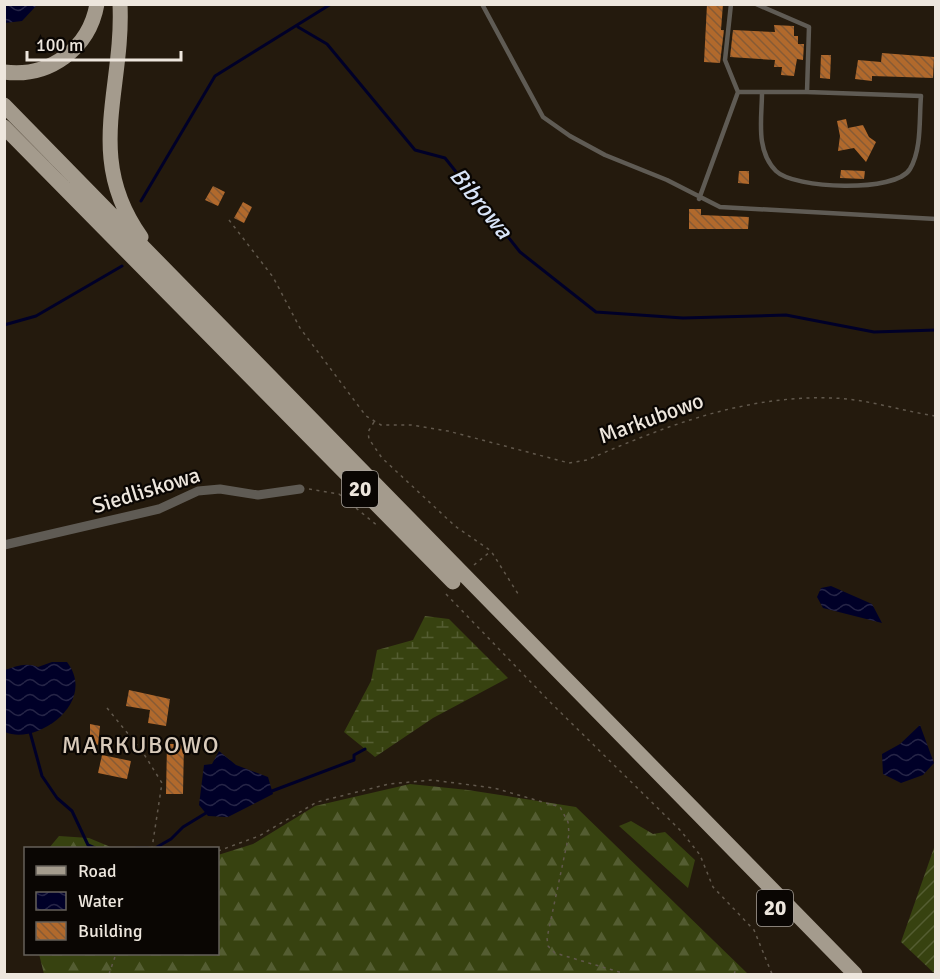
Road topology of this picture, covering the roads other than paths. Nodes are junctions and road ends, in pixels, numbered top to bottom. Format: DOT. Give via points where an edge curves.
graph roads {
  1 [pos="97,4"];
  2 [pos="120,4"];
  3 [pos="482,4"];
  4 [pos="731,4"];
  5 [pos="756,4"];
  6 [pos="4,72"];
  7 [pos="738,92"];
  8 [pos="762,92"];
  9 [pos="807,92"];
  10 [pos="4,105"];
  11 [pos="4,127"];
  12 [pos="699,198"];
  13 [pos="936,219"];
  14 [pos="173,276"];
  15 [pos="300,489"];
  16 [pos="4,545"];
  17 [pos="840,975"];
  18 [pos="855,975"];
  1 -- 6 [label="main road" via="86,34 61,61 29,73"];
  2 -- 14 [label="main road" via="110,126 111,168 132,223"];
  3 -- 12 [label="lane" via="543,117 588,146"];
  4 -- 7 [label="lane" via="726,60"];
  5 -- 9 [label="lane" via="809,27"];
  7 -- 8 [label="lane"];
  7 -- 12 [label="lane"];
  8 -- 9 [label="lane"];
  8 -- 9 [label="lane" via="761,146 777,172 789,179 804,183 884,184 902,177 910,168 917,144 921,96"];
  10 -- 14 [label="main road, 20"];
  11 -- 17 [label="main road, 20"];
  12 -- 13 [label="lane" via="720,207"];
  14 -- 18 [label="main road, 20"];
  15 -- 16 [label="street, Siedliskowa" via="258,495 220,489 198,491 159,509"];
}
